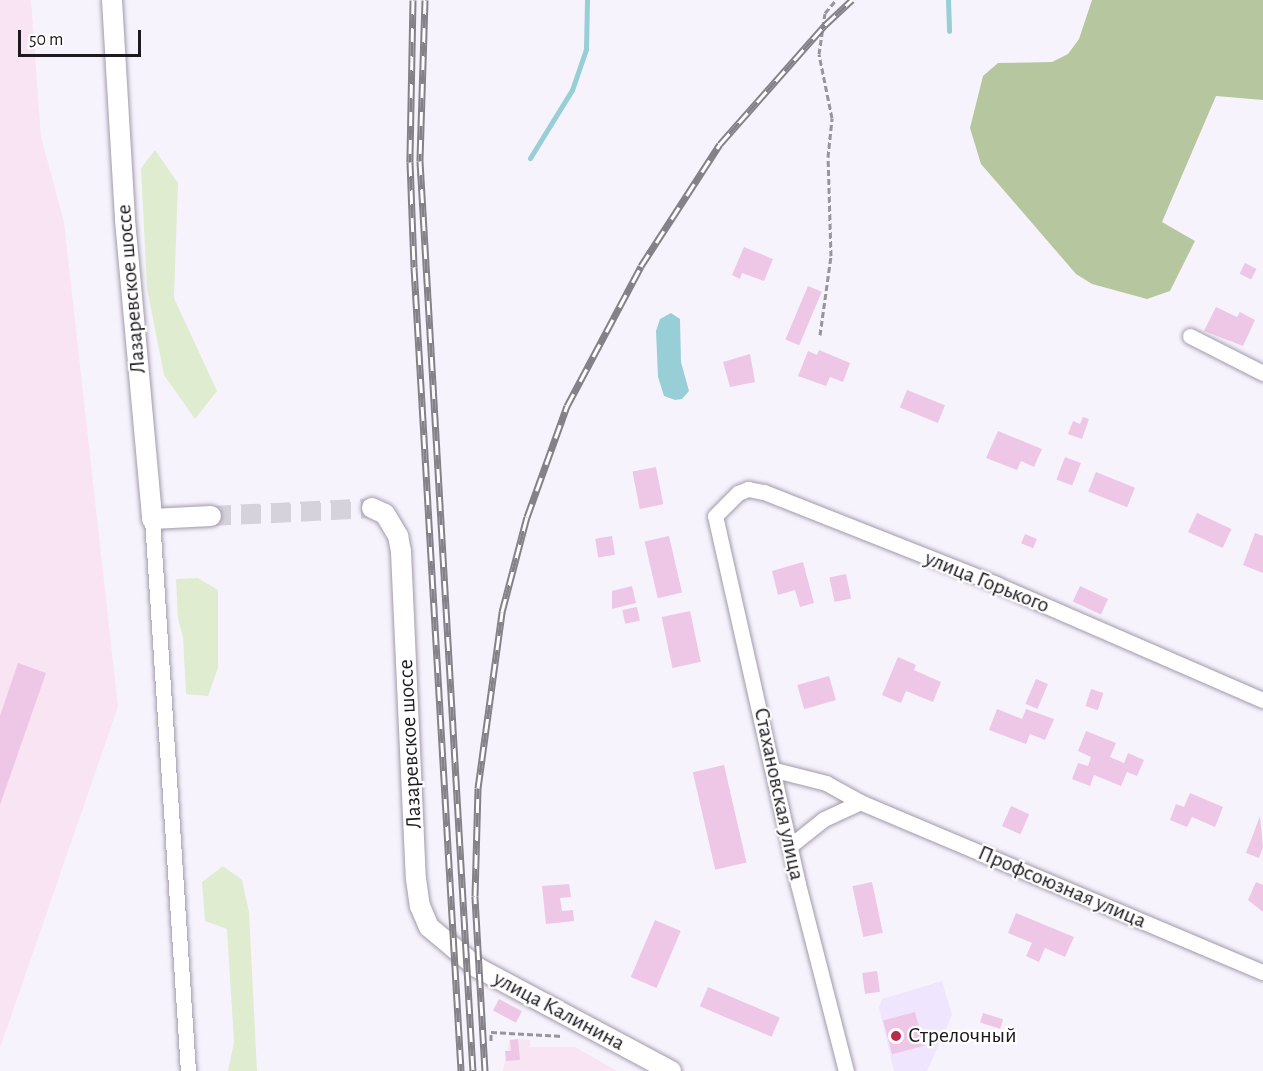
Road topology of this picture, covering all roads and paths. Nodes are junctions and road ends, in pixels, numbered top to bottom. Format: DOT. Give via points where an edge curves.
graph roads {
  1 [pos="112,0"];
  2 [pos="836,0"];
  3 [pos="819,335"];
  4 [pos="1190,336"];
  5 [pos="1263,373"];
  6 [pos="372,508"];
  7 [pos="211,516"];
  8 [pos="715,516"];
  9 [pos="152,519"];
  10 [pos="1263,700"];
  11 [pos="775,770"];
  12 [pos="860,802"];
  13 [pos="790,846"];
  14 [pos="478,968"];
  15 [pos="1263,972"];
  16 [pos="572,1038"];
  17 [pos="491,1041"];
  18 [pos="188,1071"];
  19 [pos="671,1071"];
  20 [pos="846,1071"];
  1 -- 9 [label="street, Лазаревское шоссе" via="124,220"];
  2 -- 3 [label="path" via="825,13 819,54 832,118 828,157 831,256"];
  4 -- 5 [label="street"];
  6 -- 14 [label="street, Лазаревское шоссе" via="385,514 402,552 420,906 429,927"];
  7 -- 9 [label="street"];
  8 -- 10 [label="street, улица Горького" via="748,489 764,492 996,584"];
  8 -- 11 [label="street, Стахановская улица"];
  9 -- 18 [label="street"];
  11 -- 12 [label="street, Профсоюзная улица" via="826,783"];
  11 -- 13 [label="street, Стахановская улица"];
  12 -- 13 [label="street" via="824,819"];
  12 -- 15 [label="street, Профсоюзная улица"];
  13 -- 20 [label="street, Стахановская улица"];
  14 -- 19 [label="street, улица Калинина"];
  16 -- 17 [label="path" via="491,1032"];
}
